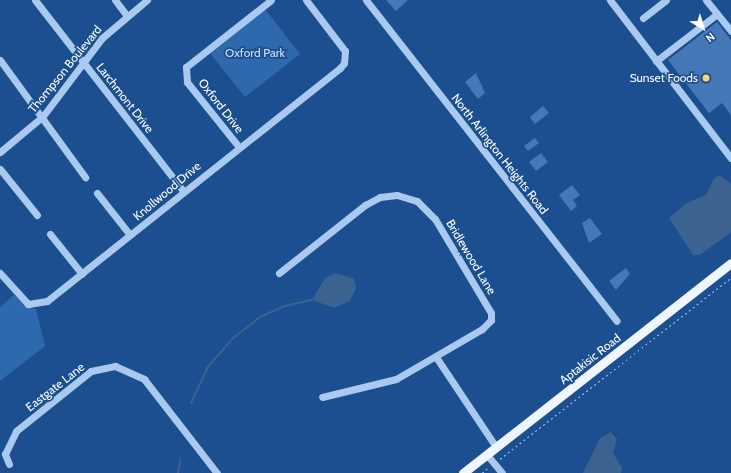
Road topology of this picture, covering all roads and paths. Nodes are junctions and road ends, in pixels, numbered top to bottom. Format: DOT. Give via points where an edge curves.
graph roads {
  1 [pos="35,0"];
  2 [pos="115,0"];
  3 [pos="147,0"];
  4 [pos="271,0"];
  5 [pos="306,0"];
  6 [pos="366,0"];
  7 [pos="610,0"];
  8 [pos="666,0"];
  9 [pos="706,0"];
  10 [pos="717,14"];
  11 [pos="127,16"];
  12 [pos="643,18"];
  13 [pos="731,31"];
  14 [pos="0,60"];
  15 [pos="656,61"];
  16 [pos="82,62"];
  17 [pos="43,116"];
  18 [pos="239,147"];
  19 [pos="0,152"];
  20 [pos="731,158"];
  21 [pos="0,169"];
  22 [pos="85,177"];
  23 [pos="183,191"];
  24 [pos="97,193"];
  25 [pos="37,215"];
  26 [pos="50,234"];
  27 [pos="130,235"];
  28 [pos="731,263"];
  29 [pos="0,273"];
  30 [pos="279,273"];
  31 [pos="82,274"];
  32 [pos="731,278"];
  33 [pos="617,321"];
  34 [pos="436,357"];
  35 [pos="322,397"];
  36 [pos="496,447"];
  37 [pos="487,454"];
  38 [pos="494,463"];
  39 [pos="9,464"];
  40 [pos="217,473"];
  41 [pos="463,473"];
  42 [pos="482,473"];
  43 [pos="502,473"];
  1 -- 16 [label="street, Larchmont Drive"];
  2 -- 11 [label="street"];
  3 -- 11 [label="street, Thompson Boulevard"];
  4 -- 18 [label="street, Oxford Drive" via="186,67 187,82"];
  5 -- 18 [label="street, Knollwood Drive" via="342,46 346,57 340,68"];
  6 -- 33 [label="street, North Arlington Heights Road"];
  7 -- 15 [label="street"];
  8 -- 12 [label="street"];
  9 -- 10 [label="street"];
  10 -- 13 [label="street"];
  10 -- 15 [label="street"];
  11 -- 16 [label="street, Thompson Boulevard"];
  14 -- 17 [label="street"];
  15 -- 20 [label="street"];
  16 -- 17 [label="street, Thompson Boulevard"];
  16 -- 23 [label="street, Larchmont Drive"];
  17 -- 19 [label="street, Thompson Boulevard"];
  17 -- 22 [label="street"];
  18 -- 23 [label="street, Knollwood Drive"];
  21 -- 25 [label="street"];
  23 -- 27 [label="street, Knollwood Drive"];
  24 -- 27 [label="street"];
  26 -- 31 [label="street"];
  27 -- 31 [label="street, Knollwood Drive"];
  28 -- 36 [label="main road, Aptakisic Road"];
  29 -- 31 [label="street, Knollwood Drive" via="19,297 35,305 47,301"];
  30 -- 34 [label="street, Bridlewood Lane" via="373,200 397,195 417,201 435,219 491,317 482,329"];
  32 -- 38 [label="path"];
  34 -- 35 [label="street" via="390,381"];
  34 -- 36 [label="street"];
  36 -- 37 [label="main road, Aptakisic Road"];
  37 -- 38 [label="street"];
  37 -- 41 [label="main road, Aptakisic Road"];
  38 -- 42 [label="path"];
  38 -- 43 [label="street"];
  39 -- 40 [label="street, Eastgate Lane" via="5,454 16,431 91,372 115,366 144,378"];
}
